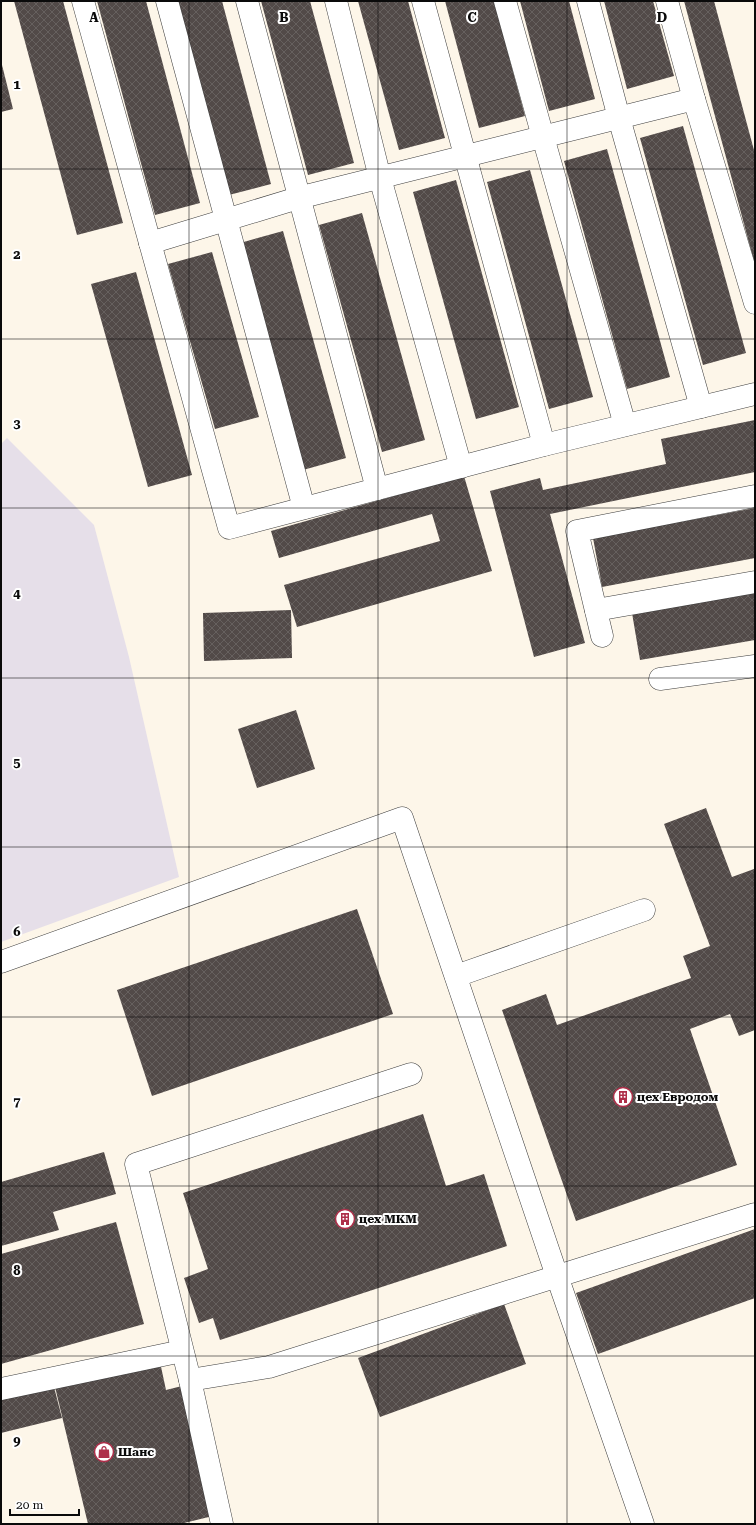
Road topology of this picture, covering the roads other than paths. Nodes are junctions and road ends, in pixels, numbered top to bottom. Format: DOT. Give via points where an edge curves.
graph roads {
  1 [pos="83,1"];
  2 [pos="167,1"];
  3 [pos="247,1"];
  4 [pos="336,1"];
  5 [pos="423,1"];
  6 [pos="505,1"];
  7 [pos="588,1"];
  8 [pos="668,1"];
  9 [pos="694,99"];
  10 [pos="619,118"];
  11 [pos="543,137"];
  12 [pos="465,156"];
  13 [pos="380,178"];
  14 [pos="298,198"];
  15 [pos="226,220"];
  16 [pos="150,242"];
  17 [pos="755,303"];
  18 [pos="755,394"];
  19 [pos="701,407"];
  20 [pos="625,425"];
  21 [pos="544,445"];
  22 [pos="461,467"];
  23 [pos="377,489"];
  24 [pos="755,496"];
  25 [pos="304,508"];
  26 [pos="755,582"];
  27 [pos="596,610"];
  28 [pos="602,636"];
  29 [pos="755,666"];
  30 [pos="660,679"];
  31 [pos="644,910"];
  32 [pos="1,962"];
  33 [pos="456,976"];
  34 [pos="411,1074"];
  35 [pos="755,1214"];
  36 [pos="557,1276"];
  37 [pos="182,1351"];
  38 [pos="190,1380"];
  39 [pos="1,1389"];
  40 [pos="222,1524"];
  41 [pos="643,1524"];
  1 -- 16 [label="lane"];
  2 -- 15 [label="lane"];
  3 -- 14 [label="lane"];
  4 -- 13 [label="lane"];
  5 -- 12 [label="lane"];
  6 -- 11 [label="lane"];
  7 -- 10 [label="lane"];
  8 -- 9 [label="lane"];
  9 -- 10 [label="lane"];
  9 -- 17 [label="lane"];
  10 -- 11 [label="lane"];
  10 -- 19 [label="lane"];
  11 -- 12 [label="lane"];
  11 -- 20 [label="lane"];
  12 -- 13 [label="lane"];
  12 -- 21 [label="lane"];
  13 -- 14 [label="lane"];
  13 -- 22 [label="lane"];
  14 -- 15 [label="lane"];
  14 -- 23 [label="lane"];
  15 -- 16 [label="lane"];
  15 -- 25 [label="lane"];
  16 -- 25 [label="lane" via="229,528"];
  18 -- 19 [label="lane"];
  19 -- 20 [label="lane"];
  20 -- 21 [label="lane"];
  21 -- 22 [label="lane"];
  22 -- 23 [label="lane"];
  23 -- 25 [label="lane"];
  24 -- 27 [label="lane" via="577,531"];
  26 -- 27 [label="lane"];
  27 -- 28 [label="lane"];
  29 -- 30 [label="lane"];
  31 -- 33 [label="lane"];
  32 -- 33 [label="lane" via="402,818"];
  33 -- 36 [label="lane"];
  34 -- 37 [label="lane" via="136,1164"];
  35 -- 36 [label="lane"];
  36 -- 38 [label="lane" via="269,1367"];
  36 -- 41 [label="lane"];
  37 -- 38 [label="lane"];
  37 -- 39 [label="lane"];
  38 -- 40 [label="lane"];
}
